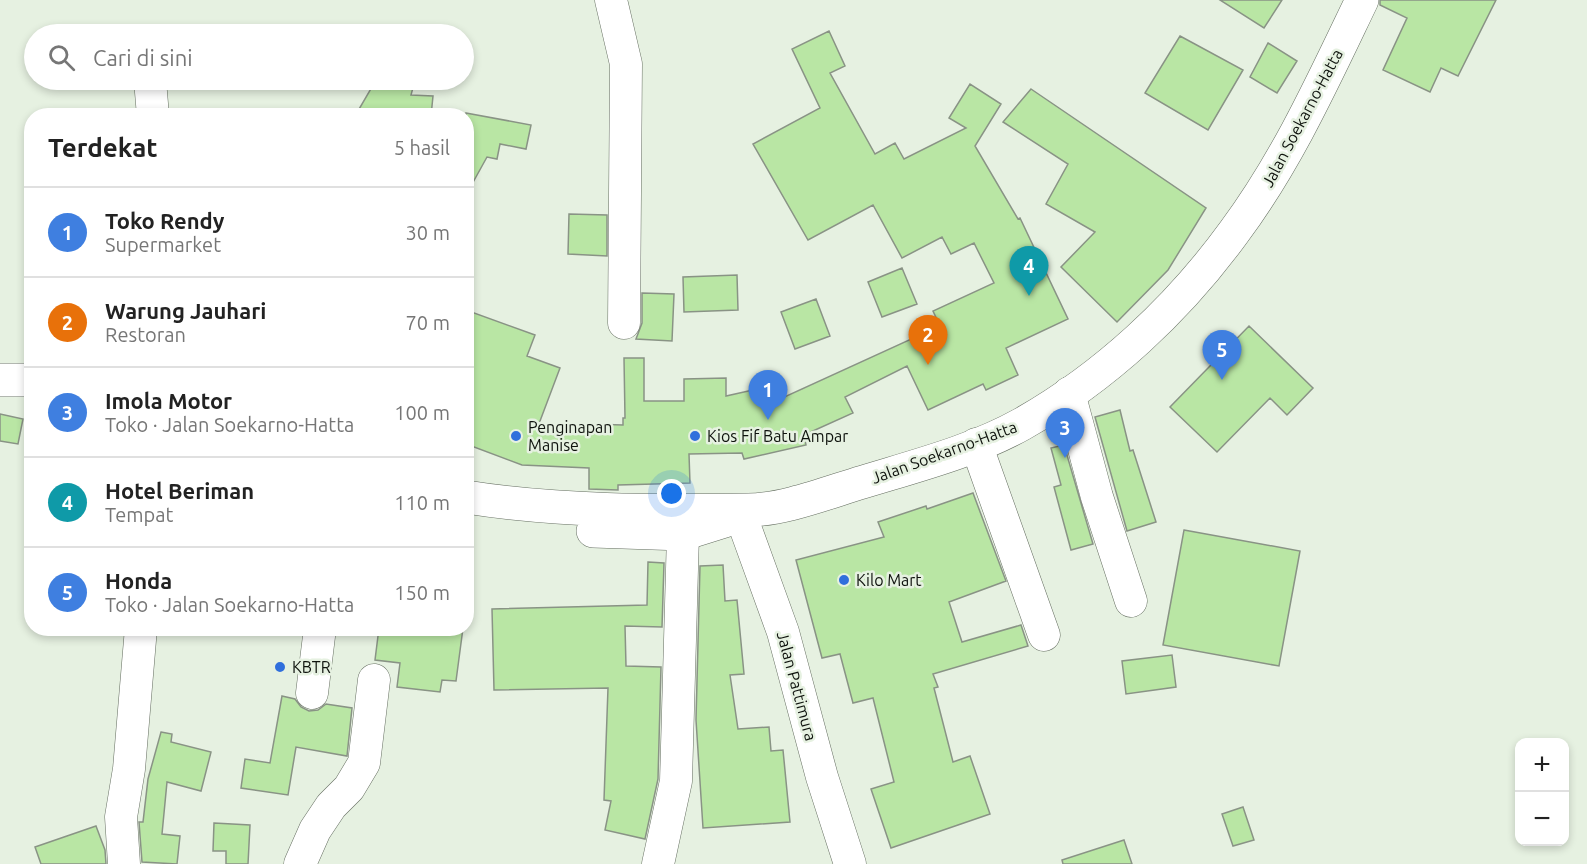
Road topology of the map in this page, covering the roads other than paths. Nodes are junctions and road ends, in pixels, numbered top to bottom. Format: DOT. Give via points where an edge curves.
graph roads {
  1 [pos="611,0"];
  2 [pos="1362,0"];
  3 [pos="151,90"];
  4 [pos="152,108"];
  5 [pos="624,323"];
  6 [pos="0,380"];
  7 [pos="24,381"];
  8 [pos="1069,393"];
  9 [pos="976,444"];
  10 [pos="474,497"];
  11 [pos="743,512"];
  12 [pos="474,519"];
  13 [pos="683,534"];
  14 [pos="1131,601"];
  15 [pos="1044,635"];
  16 [pos="140,636"];
  17 [pos="319,636"];
  18 [pos="374,680"];
  19 [pos="312,693"];
  20 [pos="124,864"];
  21 [pos="300,864"];
  22 [pos="658,864"];
  23 [pos="850,864"];
  1 -- 5 [label="street" via="626,64"];
  2 -- 8 [label="highway, Jalan Soekarno-Hatta" via="1273,176 1234,232 1151,329"];
  3 -- 4 [label="street"];
  6 -- 7 [label="highway"];
  8 -- 9 [label="highway, Jalan Soekarno-Hatta" via="1020,424"];
  8 -- 14 [label="street"];
  9 -- 11 [label="highway, Jalan Soekarno-Hatta" via="825,494"];
  9 -- 15 [label="street"];
  10 -- 11 [label="highway, Jalan Soekarno-Hatta" via="581,511"];
  11 -- 13 [label="highway, Jalan Soekarno-Hatta"];
  11 -- 23 [label="street, Jalan Pattimura" via="783,633"];
  12 -- 13 [label="highway, Jalan Soekarno-Hatta" via="523,528"];
  13 -- 22 [label="street" via="676,781"];
  16 -- 20 [label="street" via="121,817"];
  17 -- 19 [label="street"];
  18 -- 21 [label="street" via="364,763 315,830"];
}
